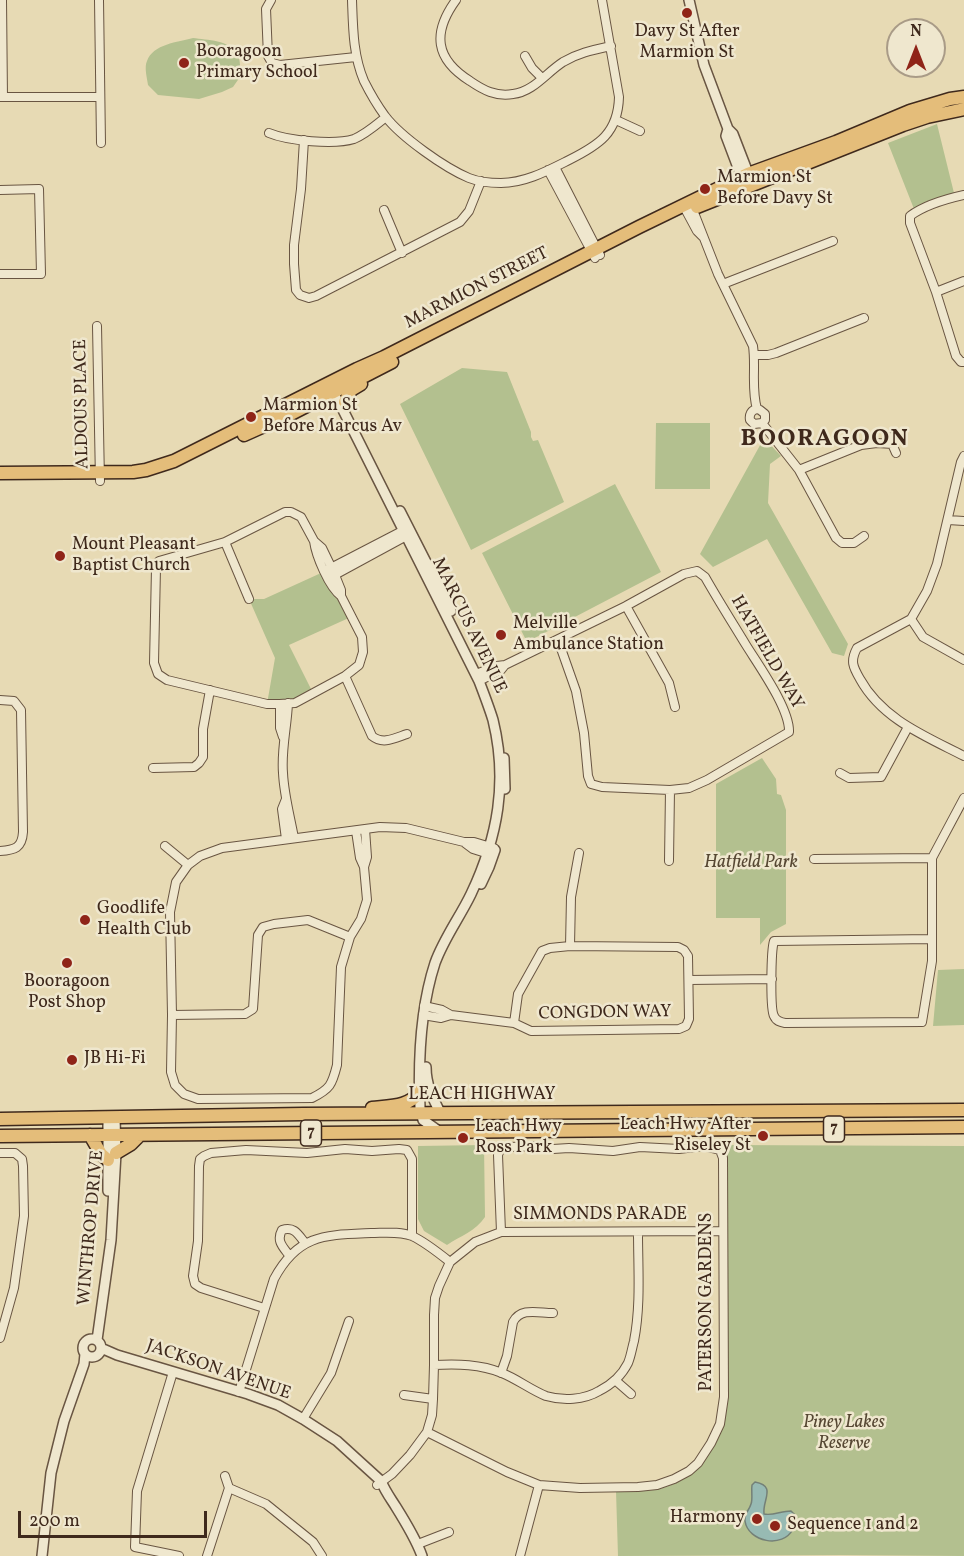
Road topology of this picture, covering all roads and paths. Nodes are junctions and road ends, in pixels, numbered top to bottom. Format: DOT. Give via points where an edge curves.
graph roads {
  1 [pos="2,0"];
  2 [pos="99,0"];
  3 [pos="271,0"];
  4 [pos="351,0"];
  5 [pos="456,0"];
  6 [pos="602,0"];
  7 [pos="689,0"];
  8 [pos="611,46"];
  9 [pos="525,56"];
  10 [pos="356,57"];
  11 [pos="542,78"];
  12 [pos="1,97"];
  13 [pos="100,97"];
  14 [pos="964,97"];
  15 [pos="964,109"];
  16 [pos="386,117"];
  17 [pos="616,120"];
  18 [pos="640,130"];
  19 [pos="269,133"];
  20 [pos="304,140"];
  21 [pos="101,143"];
  22 [pos="552,168"];
  23 [pos="481,181"];
  24 [pos="747,181"];
  25 [pos="0,190"];
  26 [pos="964,195"];
  27 [pos="688,207"];
  28 [pos="384,210"];
  29 [pos="833,241"];
  30 [pos="402,253"];
  31 [pos="596,253"];
  32 [pos="0,274"];
  33 [pos="964,281"];
  34 [pos="723,284"];
  35 [pos="936,292"];
  36 [pos="864,318"];
  37 [pos="97,326"];
  38 [pos="754,355"];
  39 [pos="394,361"];
  40 [pos="964,362"];
  41 [pos="333,386"];
  42 [pos="345,402"];
  43 [pos="757,409"];
  44 [pos="762,423"];
  45 [pos="896,453"];
  46 [pos="964,456"];
  47 [pos="799,470"];
  48 [pos="0,473"];
  49 [pos="100,476"];
  50 [pos="0,481"];
  51 [pos="948,520"];
  52 [pos="964,521"];
  53 [pos="407,532"];
  54 [pos="864,536"];
  55 [pos="225,542"];
  56 [pos="330,573"];
  57 [pos="249,599"];
  58 [pos="626,606"];
  59 [pos="910,619"];
  60 [pos="558,640"];
  61 [pos="964,660"];
  62 [pos="345,676"];
  63 [pos="480,676"];
  64 [pos="210,690"];
  65 [pos="0,700"];
  66 [pos="284,704"];
  67 [pos="675,707"];
  68 [pos="908,727"];
  69 [pos="407,734"];
  70 [pos="964,756"];
  71 [pos="153,768"];
  72 [pos="840,773"];
  73 [pos="670,790"];
  74 [pos="964,798"];
  75 [pos="365,829"];
  76 [pos="356,831"];
  77 [pos="290,838"];
  78 [pos="165,846"];
  79 [pos="0,851"];
  80 [pos="491,851"];
  81 [pos="579,853"];
  82 [pos="932,858"];
  83 [pos="814,859"];
  84 [pos="669,861"];
  85 [pos="188,865"];
  86 [pos="364,867"];
  87 [pos="350,937"];
  88 [pos="932,939"];
  89 [pos="570,946"];
  90 [pos="772,979"];
  91 [pos="689,980"];
  92 [pos="426,1011"];
  93 [pos="172,1015"];
  94 [pos="514,1023"];
  95 [pos="420,1091"];
  96 [pos="964,1110"];
  97 [pos="705,1112"];
  98 [pos="589,1113"];
  99 [pos="303,1114"];
  100 [pos="441,1114"];
  101 [pos="421,1115"];
  102 [pos="112,1118"];
  103 [pos="0,1119"];
  104 [pos="964,1127"];
  105 [pos="660,1129"];
  106 [pos="705,1130"];
  107 [pos="440,1132"];
  108 [pos="90,1135"];
  109 [pos="112,1135"];
  110 [pos="140,1135"];
  111 [pos="0,1136"];
  112 [pos="0,1153"];
  113 [pos="112,1156"];
  114 [pos="722,1231"];
  115 [pos="501,1232"];
  116 [pos="638,1232"];
  117 [pos="412,1236"];
  118 [pos="305,1244"];
  119 [pos="289,1256"];
  120 [pos="450,1262"];
  121 [pos="264,1308"];
  122 [pos="553,1313"];
  123 [pos="349,1321"];
  124 [pos="2,1328"];
  125 [pos="0,1338"];
  126 [pos="94,1349"];
  127 [pos="434,1365"];
  128 [pos="172,1372"];
  129 [pos="501,1373"];
  130 [pos="615,1380"];
  131 [pos="239,1392"];
  132 [pos="632,1394"];
  133 [pos="404,1395"];
  134 [pos="433,1399"];
  135 [pos="303,1419"];
  136 [pos="427,1432"];
  137 [pos="225,1476"];
  138 [pos="379,1483"];
  139 [pos="539,1485"];
  140 [pos="230,1488"];
  141 [pos="449,1532"];
  142 [pos="418,1544"];
  143 [pos="42,1556"];
  144 [pos="47,1556"];
  145 [pos="179,1556"];
  146 [pos="207,1556"];
  147 [pos="322,1556"];
  148 [pos="422,1556"];
  149 [pos="520,1556"];
  1 -- 12 [label="street"];
  2 -- 13 [label="street"];
  3 -- 10 [label="street" via="266,9 268,56 272,63"];
  4 -- 10 [label="street"];
  5 -- 11 [label="street" via="440,37 446,60 456,73 500,95 523,92"];
  6 -- 8 [label="street"];
  7 -- 24 [label="street" via="704,65 728,129 726,136"];
  8 -- 11 [label="street" via="577,55"];
  8 -- 17 [label="street" via="619,97"];
  9 -- 11 [label="street"];
  10 -- 16 [label="street" via="367,87"];
  12 -- 13 [label="street"];
  13 -- 21 [label="street"];
  14 -- 24 [label="main road, MARMION STREET" via="910,111"];
  15 -- 24 [label="main road, MARMION STREET" via="930,116"];
  16 -- 20 [label="street" via="348,140"];
  16 -- 23 [label="street" via="438,160"];
  17 -- 18 [label="street"];
  17 -- 22 [label="street" via="596,146"];
  19 -- 20 [label="street"];
  20 -- 30 [label="street" via="294,245 296,290 300,295 316,296"];
  22 -- 23 [label="street" via="519,181"];
  22 -- 31 [label="street"];
  23 -- 30 [label="street" via="460,222"];
  24 -- 27 [label="main road, MARMION STREET"];
  25 -- 32 [label="street" via="39,189 41,274"];
  26 -- 35 [label="street" via="948,198 910,216"];
  27 -- 31 [label="main road, MARMION STREET"];
  27 -- 34 [label="street" via="702,229"];
  28 -- 30 [label="street"];
  29 -- 34 [label="street"];
  31 -- 39 [label="main road, MARMION STREET"];
  31 -- 41 [label="main road, MARMION STREET"];
  33 -- 35 [label="street"];
  34 -- 38 [label="street"];
  35 -- 40 [label="street" via="956,356"];
  36 -- 38 [label="street" via="776,353"];
  37 -- 49 [label="street, ALDOUS PLACE"];
  38 -- 43 [label="street"];
  39 -- 41 [label="main road, MARMION STREET"];
  39 -- 42 [label="main road" via="351,390"];
  41 -- 42 [label="street, MARCUS AVENUE"];
  41 -- 49 [label="main road, MARMION STREET" via="174,460 146,470"];
  41 -- 53 [label="street, MARCUS AVENUE"];
  42 -- 53 [label="street, MARCUS AVENUE"];
  43 -- 44 [label="street" via="765,414"];
  43 -- 44 [label="street" via="750,414 750,420"];
  44 -- 47 [label="street"];
  45 -- 47 [label="street" via="891,441 861,445"];
  46 -- 51 [label="street"];
  47 -- 54 [label="street" via="836,538 842,543 854,543"];
  48 -- 49 [label="main road, MARMION STREET"];
  49 -- 50 [label="main road, MARMION STREET"];
  51 -- 52 [label="street"];
  51 -- 59 [label="street" via="927,591"];
  53 -- 56 [label="street"];
  53 -- 63 [label="street, MARCUS AVENUE"];
  55 -- 56 [label="street" via="291,512 301,517 314,541 315,552"];
  55 -- 57 [label="street"];
  55 -- 64 [label="street" via="159,561 156,568 154,663 158,674"];
  56 -- 62 [label="street" via="362,637 359,665"];
  58 -- 60 [label="street, HATFIELD WAY"];
  58 -- 67 [label="street" via="669,683"];
  58 -- 73 [label="street, HATFIELD WAY" via="684,574 697,571 705,577 771,686 789,725 789,732 781,738 707,780 689,788"];
  59 -- 61 [label="street" via="923,637"];
  59 -- 68 [label="street" via="857,648 853,656 853,666 867,691 884,710"];
  60 -- 63 [label="street, HATFIELD WAY"];
  60 -- 73 [label="street, HATFIELD WAY" via="576,691 591,784"];
  62 -- 66 [label="street" via="294,703"];
  62 -- 69 [label="street" via="372,736 384,741"];
  63 -- 80 [label="street, MARCUS AVENUE" via="498,752 500,796"];
  64 -- 66 [label="street" via="267,704"];
  64 -- 71 [label="street" via="203,757 199,763 194,767"];
  65 -- 79 [label="street" via="14,701 21,710 23,832 19,846"];
  66 -- 77 [label="street" via="280,728"];
  68 -- 70 [label="street"];
  68 -- 72 [label="street" via="881,777 849,778"];
  73 -- 84 [label="street"];
  74 -- 82 [label="street"];
  75 -- 76 [label="street"];
  75 -- 80 [label="street" via="406,828"];
  75 -- 86 [label="street"];
  76 -- 77 [label="street"];
  76 -- 86 [label="street"];
  77 -- 85 [label="street" via="222,848"];
  78 -- 85 [label="street"];
  80 -- 92 [label="street, MARCUS AVENUE" via="436,960"];
  81 -- 89 [label="street" via="571,897"];
  82 -- 83 [label="street"];
  82 -- 88 [label="street"];
  85 -- 93 [label="street" via="176,882 170,912"];
  86 -- 87 [label="street" via="367,900"];
  87 -- 93 [label="street" via="308,920 263,927 258,935 253,1009 245,1014"];
  87 -- 93 [label="street" via="341,967 333,1081 326,1091 312,1098 198,1100 184,1094 175,1085 171,1072"];
  88 -- 90 [label="street" via="774,941"];
  88 -- 90 [label="street" via="922,1022 777,1021 773,1014"];
  89 -- 91 [label="street, CONGDON WAY" via="678,947 688,956"];
  89 -- 94 [label="street, CONGDON WAY" via="542,951 518,994"];
  90 -- 91 [label="street"];
  91 -- 94 [label="street, CONGDON WAY" via="689,1019 679,1029 531,1031"];
  92 -- 94 [label="street, CONGDON WAY" via="442,1010 451,1015"];
  92 -- 95 [label="street, MARCUS AVENUE"];
  92 -- 100 [label="street, MARCUS AVENUE" via="427,1080"];
  95 -- 99 [label="main road" via="415,1099 399,1105"];
  95 -- 101 [label="street, MARCUS AVENUE"];
  96 -- 97 [label="main road, LEACH HIGHWAY / 7"];
  97 -- 98 [label="main road, LEACH HIGHWAY / 7"];
  97 -- 106 [label="main road"];
  98 -- 100 [label="main road, LEACH HIGHWAY / 7"];
  98 -- 105 [label="main road" via="601,1119 662,1120 665,1124"];
  99 -- 101 [label="main road, LEACH HIGHWAY / 7"];
  99 -- 102 [label="main road, LEACH HIGHWAY / 7"];
  100 -- 101 [label="main road, LEACH HIGHWAY / 7"];
  101 -- 107 [label="street"];
  102 -- 103 [label="main road, LEACH HIGHWAY / 7"];
  102 -- 109 [label="street, WINTHROP DRIVE"];
  104 -- 106 [label="main road, LEACH HIGHWAY / 7"];
  105 -- 106 [label="main road, LEACH HIGHWAY / 7"];
  105 -- 107 [label="main road, LEACH HIGHWAY / 7"];
  107 -- 110 [label="main road, LEACH HIGHWAY / 7"];
  108 -- 109 [label="main road, LEACH HIGHWAY / 7"];
  108 -- 111 [label="main road, LEACH HIGHWAY / 7"];
  108 -- 113 [label="main road" via="101,1154"];
  109 -- 110 [label="main road, LEACH HIGHWAY / 7"];
  109 -- 113 [label="street, WINTHROP DRIVE"];
  110 -- 113 [label="main road"];
  112 -- 124 [label="street" via="19,1155 23,1166 24,1216 14,1288"];
  113 -- 126 [label="street, WINTHROP DRIVE"];
  114 -- 115 [label="street, PATERSON GARDENS" via="720,1150 703,1146 613,1151 542,1146 500,1150"];
  114 -- 116 [label="street, SIMMONDS PARADE"];
  114 -- 139 [label="street, PATERSON GARDENS" via="724,1397 720,1424 698,1463 657,1485"];
  115 -- 116 [label="street, SIMMONDS PARADE"];
  115 -- 120 [label="street, SIMMONDS PARADE" via="475,1242"];
  116 -- 130 [label="street" via="638,1320 628,1363"];
  117 -- 118 [label="street" via="333,1234"];
  117 -- 120 [label="street"];
  117 -- 121 [label="street" via="412,1159 407,1150 246,1150 204,1156 199,1166 195,1284"];
  118 -- 119 [label="street"];
  118 -- 119 [label="street" via="292,1229 282,1230 279,1242"];
  119 -- 121 [label="street" via="274,1279"];
  120 -- 127 [label="street, SIMMONDS PARADE" via="435,1298"];
  121 -- 131 [label="street"];
  122 -- 129 [label="street" via="528,1311 516,1317"];
  123 -- 135 [label="street" via="331,1373"];
  124 -- 125 [label="street"];
  126 -- 128 [label="street, JACKSON AVENUE"];
  126 -- 143 [label="street, WINTHROP DRIVE" via="84,1364 63,1421 51,1473"];
  126 -- 144 [label="street, WINTHROP DRIVE" via="69,1422 56,1477"];
  127 -- 129 [label="street" via="466,1364"];
  127 -- 134 [label="street, SIMMONDS PARADE"];
  128 -- 131 [label="street, JACKSON AVENUE"];
  128 -- 145 [label="street" via="137,1491 135,1547"];
  129 -- 130 [label="street" via="560,1399 593,1395"];
  130 -- 132 [label="street"];
  131 -- 135 [label="street, JACKSON AVENUE"];
  133 -- 134 [label="street"];
  134 -- 136 [label="street, SIMMONDS PARADE"];
  135 -- 138 [label="street, JACKSON AVENUE" via="336,1441"];
  136 -- 138 [label="street, SIMMONDS PARADE" via="410,1455"];
  136 -- 139 [label="street, PATERSON GARDENS"];
  137 -- 140 [label="street"];
  138 -- 142 [label="street, JACKSON AVENUE"];
  139 -- 149 [label="street"];
  140 -- 146 [label="street"];
  140 -- 147 [label="street" via="266,1504 313,1542"];
  141 -- 142 [label="street"];
  142 -- 148 [label="street, JACKSON AVENUE"];
}
